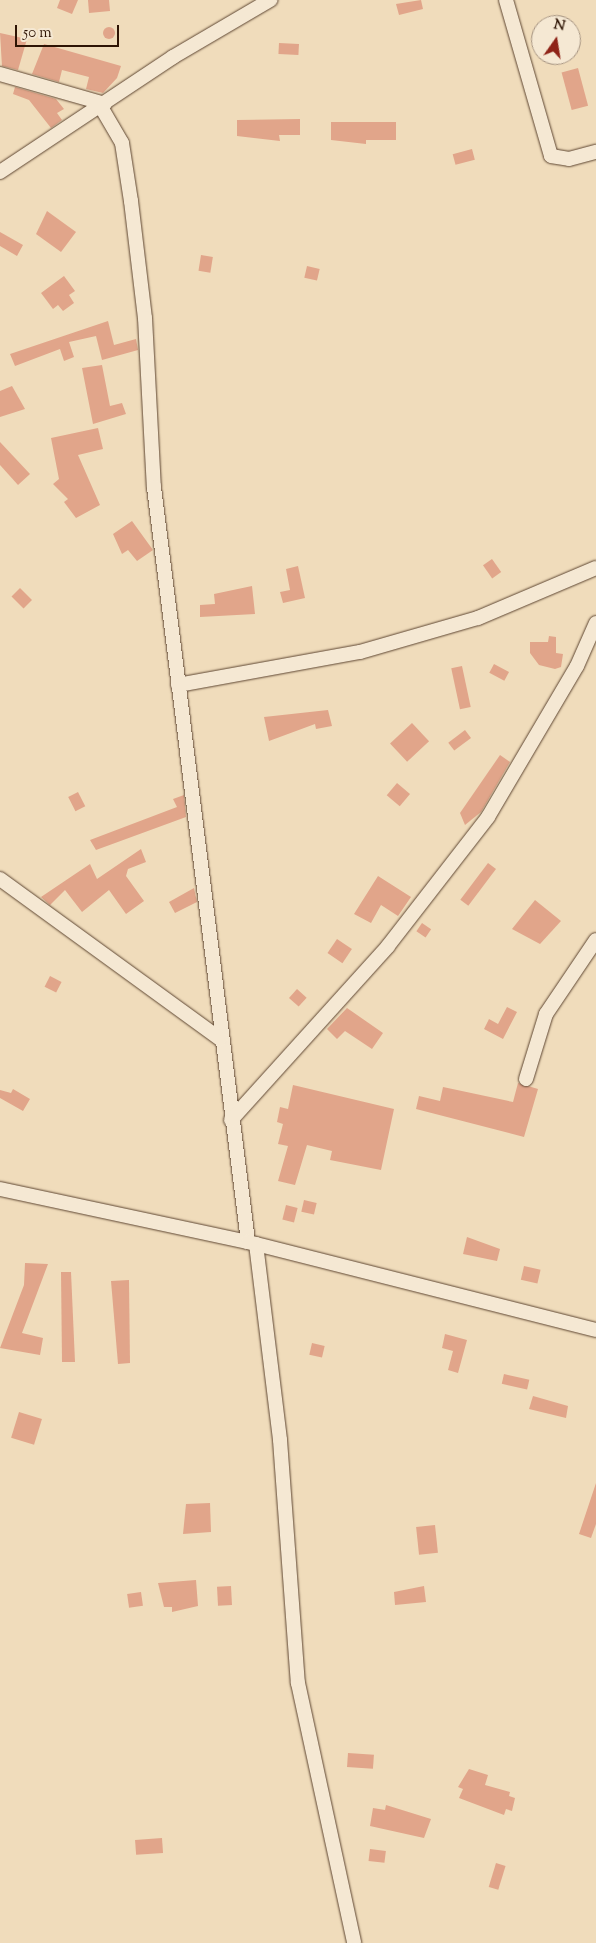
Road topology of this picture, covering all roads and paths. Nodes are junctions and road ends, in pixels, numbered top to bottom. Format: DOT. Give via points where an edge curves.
graph roads {
  1 [pos="270,0"];
  2 [pos="506,0"];
  3 [pos="0,74"];
  4 [pos="103,105"];
  5 [pos="596,152"];
  6 [pos="0,172"];
  7 [pos="596,568"];
  8 [pos="596,623"];
  9 [pos="178,685"];
  10 [pos="0,879"];
  11 [pos="596,940"];
  12 [pos="220,1039"];
  13 [pos="526,1079"];
  14 [pos="231,1120"];
  15 [pos="0,1189"];
  16 [pos="252,1243"];
  17 [pos="596,1330"];
  18 [pos="354,1943"];
  1 -- 4 [label="street" via="173,57"];
  2 -- 5 [label="street" via="548,151 551,156 568,159"];
  3 -- 4 [label="street"];
  4 -- 6 [label="street"];
  4 -- 9 [label="street" via="122,142 131,200 145,318 154,487"];
  7 -- 9 [label="street" via="478,618 360,652"];
  8 -- 14 [label="street" via="577,666 488,817 388,946"];
  9 -- 12 [label="street"];
  10 -- 12 [label="street"];
  11 -- 13 [label="street" via="546,1014"];
  12 -- 14 [label="street"];
  14 -- 16 [label="street"];
  15 -- 16 [label="street"];
  16 -- 17 [label="street"];
  16 -- 18 [label="street" via="283,1468 298,1683"];
}
